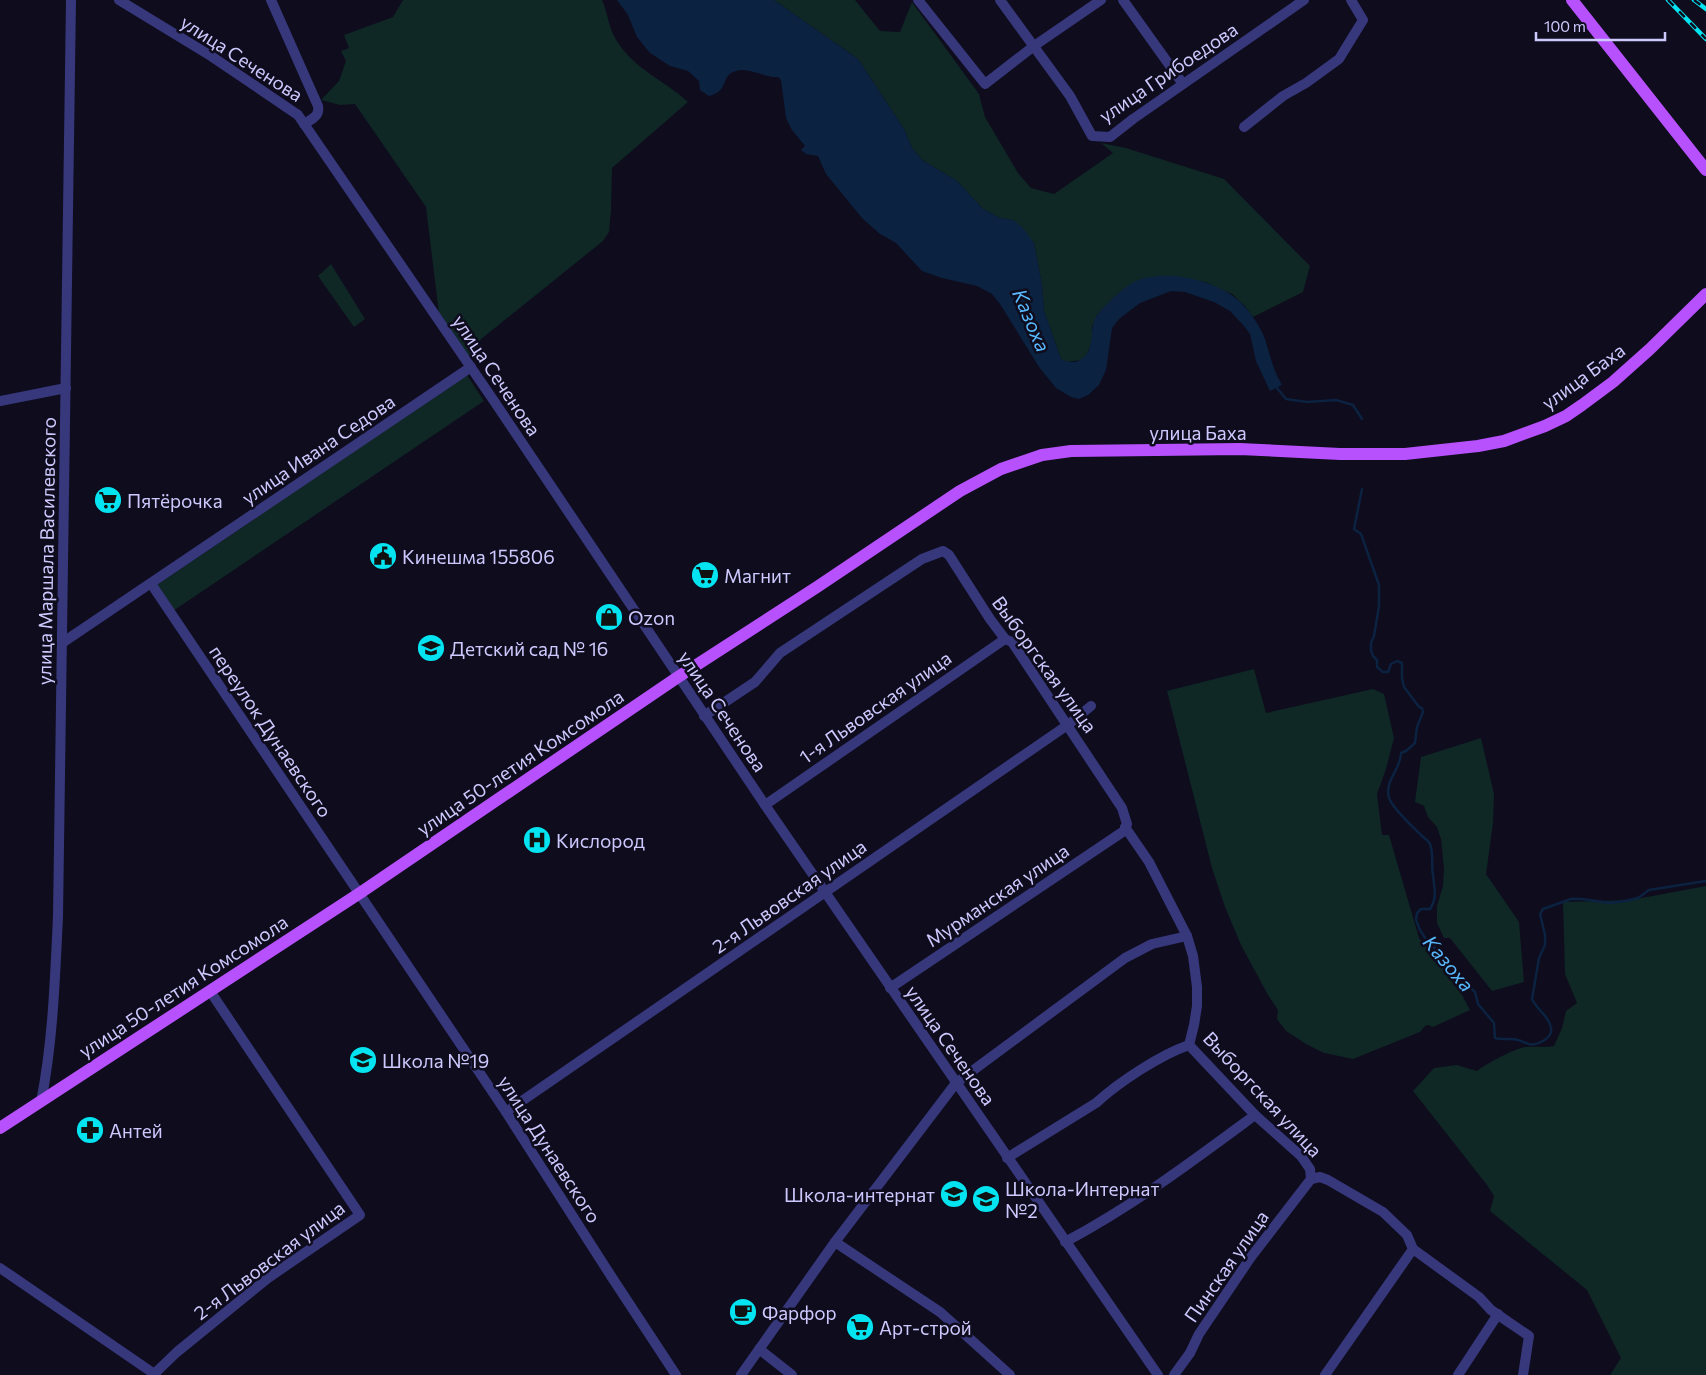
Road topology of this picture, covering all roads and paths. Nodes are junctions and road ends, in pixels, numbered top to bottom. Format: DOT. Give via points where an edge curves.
graph roads {
  1 [pos="71,0"];
  2 [pos="119,0"];
  3 [pos="271,0"];
  4 [pos="919,0"];
  5 [pos="1000,0"];
  6 [pos="1123,0"];
  7 [pos="1304,0"];
  8 [pos="1351,0"];
  9 [pos="1572,0"];
  10 [pos="1099,1"];
  11 [pos="1034,46"];
  12 [pos="1183,84"];
  13 [pos="304,124"];
  14 [pos="1244,127"];
  15 [pos="1706,170"];
  16 [pos="1706,294"];
  17 [pos="471,367"];
  18 [pos="66,388"];
  19 [pos="0,401"];
  20 [pos="1071,452"];
  21 [pos="154,588"];
  22 [pos="1005,639"];
  23 [pos="62,643"];
  24 [pos="678,677"];
  25 [pos="1091,706"];
  26 [pos="704,716"];
  27 [pos="1068,724"];
  28 [pos="764,805"];
  29 [pos="1125,829"];
  30 [pos="360,893"];
  31 [pos="825,893"];
  32 [pos="1187,936"];
  33 [pos="890,988"];
  34 [pos="210,991"];
  35 [pos="1189,1045"];
  36 [pos="956,1083"];
  37 [pos="40,1102"];
  38 [pos="506,1112"];
  39 [pos="1256,1115"];
  40 [pos="0,1128"];
  41 [pos="1007,1158"];
  42 [pos="1311,1179"];
  43 [pos="835,1242"];
  44 [pos="1065,1242"];
  45 [pos="1413,1250"];
  46 [pos="0,1268"];
  47 [pos="1498,1314"];
  48 [pos="759,1349"];
  49 [pos="155,1374"];
  50 [pos="676,1375"];
  51 [pos="741,1375"];
  52 [pos="792,1375"];
  53 [pos="1010,1375"];
  54 [pos="1158,1375"];
  55 [pos="1174,1375"];
  56 [pos="1326,1375"];
  57 [pos="1458,1375"];
  58 [pos="1523,1375"];
  1 -- 18 [label="street, улица Маршала Василевского"];
  2 -- 13 [label="street, улица Сеченова" via="298,114"];
  3 -- 13 [label="street" via="318,106 316,117"];
  4 -- 11 [label="street" via="985,84"];
  5 -- 11 [label="street"];
  6 -- 12 [label="street"];
  7 -- 12 [label="street, улица Грибоедова"];
  8 -- 14 [label="street" via="1363,20 1339,59 1283,96"];
  9 -- 15 [label="main road"];
  10 -- 11 [label="street"];
  11 -- 12 [label="street, улица Грибоедова" via="1070,96 1092,136 1110,137"];
  13 -- 17 [label="street, улица Сеченова"];
  16 -- 20 [label="main road, улица Баха" via="1613,382 1566,416 1504,441 1405,454 1240,449"];
  17 -- 23 [label="street, улица Ивана Седова"];
  17 -- 24 [label="street, улица Сеченова"];
  18 -- 19 [label="street"];
  18 -- 23 [label="street, улица Маршала Василевского"];
  20 -- 24 [label="main road, улица 50-летия Комсомола" via="1028,459 982,478"];
  21 -- 30 [label="street, переулок Дунаевского"];
  22 -- 26 [label="street, Выборгская улица" via="950,556 942,551 922,559 780,653 754,682"];
  22 -- 27 [label="street, Выборгская улица" via="1012,642"];
  22 -- 28 [label="street, 1-я Львовская улица"];
  23 -- 37 [label="street, улица Маршала Василевского" via="57,936 51,1042"];
  24 -- 26 [label="street, улица Сеченова"];
  24 -- 30 [label="main road, улица 50-летия Комсомола"];
  25 -- 27 [label="street, 2-я Львовская улица"];
  26 -- 28 [label="street, улица Сеченова"];
  27 -- 29 [label="street, Выборгская улица" via="1122,808 1127,824"];
  27 -- 31 [label="street, 2-я Львовская улица"];
  28 -- 31 [label="street, улица Сеченова"];
  29 -- 32 [label="street, Выборгская улица" via="1149,862"];
  29 -- 33 [label="street, Мурманская улица"];
  30 -- 34 [label="main road, улица 50-летия Комсомола"];
  30 -- 38 [label="street, улица Дунаевского"];
  31 -- 33 [label="street, улица Сеченова"];
  31 -- 38 [label="street, 2-я Львовская улица"];
  32 -- 35 [label="street, Выборгская улица" via="1197,987"];
  32 -- 36 [label="street" via="1152,944 1125,958"];
  33 -- 36 [label="street, улица Сеченова"];
  34 -- 37 [label="main road, улица 50-летия Комсомола"];
  34 -- 49 [label="street, 2-я Львовская улица" via="360,1215 268,1278 177,1352"];
  35 -- 39 [label="street, Выборгская улица"];
  35 -- 41 [label="street" via="1172,1050 1096,1103"];
  36 -- 41 [label="street, улица Сеченова"];
  36 -- 43 [label="street"];
  37 -- 40 [label="main road, улица 50-летия Комсомола"];
  38 -- 50 [label="street, улица Дунаевского"];
  39 -- 42 [label="street, Выборгская улица" via="1301,1156 1310,1169"];
  39 -- 44 [label="street" via="1166,1180"];
  41 -- 44 [label="street, улица Сеченова"];
  42 -- 45 [label="street, Выборгская улица" via="1320,1177 1328,1180 1383,1212 1407,1235"];
  42 -- 55 [label="street, Пинская улица" via="1251,1257"];
  43 -- 48 [label="street"];
  43 -- 53 [label="street" via="940,1312"];
  44 -- 54 [label="street, улица Сеченова"];
  45 -- 47 [label="street, Выборгская улица"];
  45 -- 56 [label="street"];
  46 -- 49 [label="street"];
  47 -- 57 [label="street"];
  47 -- 58 [label="street, Выборгская улица" via="1529,1336"];
  48 -- 51 [label="street"];
  48 -- 52 [label="street"];
}
